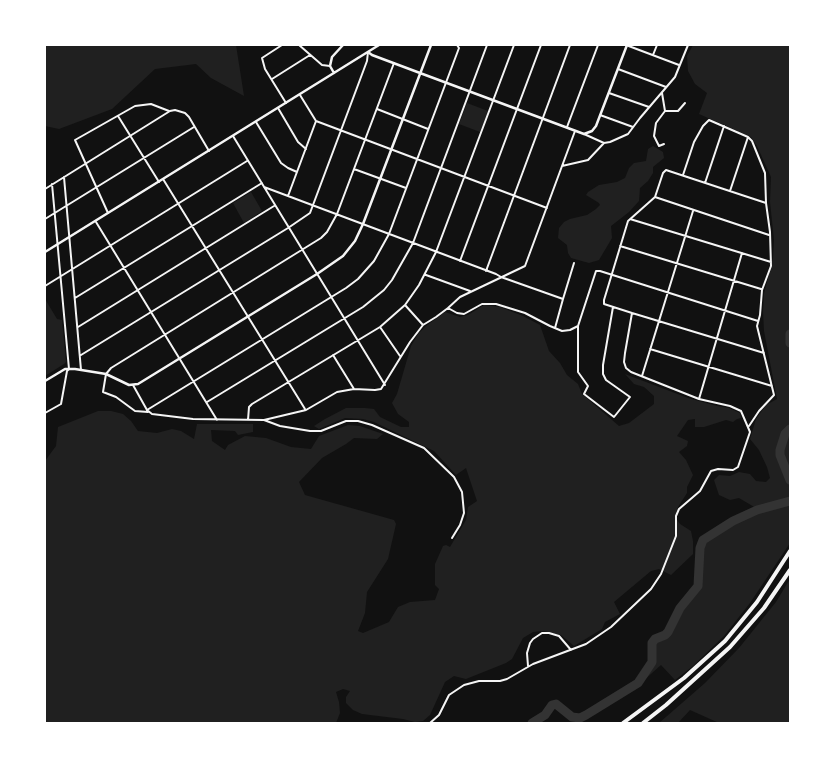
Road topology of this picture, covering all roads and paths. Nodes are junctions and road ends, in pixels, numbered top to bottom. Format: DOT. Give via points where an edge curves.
graph roads {
  1 [pos="282,45"];
  2 [pos="299,45"];
  3 [pos="343,45"];
  4 [pos="379,45"];
  5 [pos="457,45"];
  6 [pos="487,45"];
  7 [pos="514,45"];
  8 [pos="541,45"];
  9 [pos="570,45"];
  10 [pos="598,45"];
  11 [pos="626,45"];
  12 [pos="657,45"];
  13 [pos="688,45"];
  14 [pos="375,46"];
  15 [pos="431,46"];
  16 [pos="368,52"];
  17 [pos="310,55"];
  18 [pos="653,55"];
  19 [pos="394,63"];
  20 [pos="679,65"];
  21 [pos="330,66"];
  22 [pos="618,69"];
  23 [pos="334,73"];
  24 [pos="420,73"];
  25 [pos="272,80"];
  26 [pos="446,82"];
  27 [pos="666,87"];
  28 [pos="470,92"];
  29 [pos="662,92"];
  30 [pos="609,93"];
  31 [pos="300,95"];
  32 [pos="494,100"];
  33 [pos="286,103"];
  34 [pos="685,103"];
  35 [pos="649,107"];
  36 [pos="278,108"];
  37 [pos="377,109"];
  38 [pos="517,109"];
  39 [pos="665,111"];
  40 [pos="170,112"];
  41 [pos="600,115"];
  42 [pos="118,116"];
  43 [pos="542,118"];
  44 [pos="403,119"];
  45 [pos="316,121"];
  46 [pos="256,122"];
  47 [pos="724,126"];
  48 [pos="194,127"];
  49 [pos="428,128"];
  50 [pos="567,128"];
  51 [pos="633,128"];
  52 [pos="340,130"];
  53 [pos="575,131"];
  54 [pos="584,134"];
  55 [pos="130,136"];
  56 [pos="233,136"];
  57 [pos="748,137"];
  58 [pos="365,139"];
  59 [pos="604,143"];
  60 [pos="664,144"];
  61 [pos="306,149"];
  62 [pos="391,149"];
  63 [pos="209,151"];
  64 [pos="144,158"];
  65 [pos="417,158"];
  66 [pos="248,161"];
  67 [pos="87,163"];
  68 [pos="562,166"];
  69 [pos="441,167"];
  70 [pos="354,169"];
  71 [pos="297,172"];
  72 [pos="683,175"];
  73 [pos="465,176"];
  74 [pos="64,177"];
  75 [pos="163,179"];
  76 [pos="380,179"];
  77 [pos="159,182"];
  78 [pos="262,183"];
  79 [pos="705,183"];
  80 [pos="52,184"];
  81 [pos="489,185"];
  82 [pos="97,186"];
  83 [pos="264,186"];
  84 [pos="45,188"];
  85 [pos="406,188"];
  86 [pos="730,191"];
  87 [pos="514,195"];
  88 [pos="288,196"];
  89 [pos="654,197"];
  90 [pos="179,203"];
  91 [pos="766,203"];
  92 [pos="67,205"];
  93 [pos="313,205"];
  94 [pos="275,206"];
  95 [pos="547,208"];
  96 [pos="692,210"];
  97 [pos="54,213"];
  98 [pos="108,213"];
  99 [pos="337,214"];
  100 [pos="630,218"];
  101 [pos="45,219"];
  102 [pos="95,221"];
  103 [pos="363,224"];
  104 [pos="192,226"];
  105 [pos="288,228"];
  106 [pos="389,234"];
  107 [pos="685,235"];
  108 [pos="770,235"];
  109 [pos="70,237"];
  110 [pos="413,243"];
  111 [pos="58,244"];
  112 [pos="110,245"];
  113 [pos="620,246"];
  114 [pos="206,247"];
  115 [pos="302,250"];
  116 [pos="45,252"];
  117 [pos="436,252"];
  118 [pos="742,253"];
  119 [pos="460,261"];
  120 [pos="770,262"];
  121 [pos="574,263"];
  122 [pos="676,263"];
  123 [pos="124,268"];
  124 [pos="72,269"];
  125 [pos="220,270"];
  126 [pos="486,271"];
  127 [pos="317,274"];
  128 [pos="611,274"];
  129 [pos="426,275"];
  130 [pos="61,276"];
  131 [pos="500,277"];
  132 [pos="734,281"];
  133 [pos="45,286"];
  134 [pos="138,290"];
  135 [pos="762,290"];
  136 [pos="234,292"];
  137 [pos="471,292"];
  138 [pos="668,292"];
  139 [pos="331,297"];
  140 [pos="75,298"];
  141 [pos="563,299"];
  142 [pos="405,305"];
  143 [pos="613,307"];
  144 [pos="448,308"];
  145 [pos="726,310"];
  146 [pos="151,312"];
  147 [pos="632,312"];
  148 [pos="248,316"];
  149 [pos="344,318"];
  150 [pos="659,321"];
  151 [pos="758,321"];
  152 [pos="423,325"];
  153 [pos="578,326"];
  154 [pos="78,327"];
  155 [pos="380,327"];
  156 [pos="555,328"];
  157 [pos="165,335"];
  158 [pos="717,338"];
  159 [pos="262,339"];
  160 [pos="358,340"];
  161 [pos="650,350"];
  162 [pos="765,353"];
  163 [pos="81,355"];
  164 [pos="333,355"];
  165 [pos="400,357"];
  166 [pos="180,359"];
  167 [pos="275,360"];
  168 [pos="708,367"];
  169 [pos="69,369"];
  170 [pos="81,370"];
  171 [pos="106,374"];
  172 [pos="642,376"];
  173 [pos="45,381"];
  174 [pos="194,381"];
  175 [pos="288,382"];
  176 [pos="385,384"];
  177 [pos="133,385"];
  178 [pos="772,386"];
  179 [pos="354,389"];
  180 [pos="699,399"];
  181 [pos="207,402"];
  182 [pos="306,410"];
  183 [pos="148,411"];
  184 [pos="45,413"];
  185 [pos="218,420"];
  186 [pos="248,420"];
  187 [pos="264,420"];
  188 [pos="749,427"];
  189 [pos="452,538"];
  190 [pos="790,552"];
  191 [pos="790,570"];
  192 [pos="571,650"];
  193 [pos="528,667"];
  194 [pos="430,723"];
  195 [pos="623,723"];
  196 [pos="643,723"];
  1 -- 25 [label="street" via="262,58"];
  2 -- 17 [label="street"];
  3 -- 21 [label="street" via="332,57"];
  4 -- 14 [label="street"];
  5 -- 26 [label="street" via="459,48"];
  6 -- 28 [label="street"];
  7 -- 32 [label="street"];
  8 -- 38 [label="street"];
  9 -- 43 [label="street"];
  10 -- 50 [label="street"];
  11 -- 18 [label="street"];
  11 -- 22 [label="street"];
  12 -- 18 [label="street"];
  13 -- 20 [label="street"];
  14 -- 16 [label="street"];
  15 -- 24 [label="street"];
  16 -- 19 [label="street"];
  16 -- 23 [label="street"];
  16 -- 52 [label="street"];
  17 -- 21 [label="street" via="322,65"];
  17 -- 25 [label="street"];
  18 -- 20 [label="street"];
  19 -- 24 [label="street"];
  19 -- 37 [label="street"];
  20 -- 27 [label="street" via="678,72"];
  21 -- 23 [label="street"];
  22 -- 27 [label="street"];
  22 -- 30 [label="street"];
  23 -- 31 [label="street"];
  24 -- 26 [label="street"];
  24 -- 44 [label="street"];
  25 -- 33 [label="street"];
  26 -- 28 [label="street"];
  26 -- 49 [label="street"];
  27 -- 29 [label="street"];
  28 -- 32 [label="street"];
  28 -- 69 [label="street"];
  29 -- 35 [label="street"];
  29 -- 39 [label="street"];
  30 -- 35 [label="street"];
  30 -- 41 [label="street"];
  31 -- 33 [label="street"];
  31 -- 45 [label="street"];
  32 -- 38 [label="street"];
  32 -- 73 [label="street"];
  33 -- 36 [label="street"];
  34 -- 39 [label="street" via="678,111"];
  35 -- 51 [label="street"];
  36 -- 46 [label="street"];
  36 -- 61 [label="street" via="298,142"];
  37 -- 44 [label="street"];
  37 -- 58 [label="street"];
  38 -- 43 [label="street"];
  38 -- 81 [label="street"];
  39 -- 60 [label="street" via="653,130 656,143 659,146"];
  40 -- 42 [label="street" via="151,104 135,106"];
  40 -- 48 [label="street" via="185,113"];
  40 -- 55 [label="street"];
  41 -- 51 [label="street"];
  41 -- 54 [label="street" via="592,131"];
  42 -- 55 [label="street"];
  42 -- 67 [label="street" via="75,140"];
  43 -- 50 [label="street"];
  43 -- 87 [label="street"];
  44 -- 49 [label="street"];
  44 -- 62 [label="street"];
  45 -- 52 [label="street"];
  45 -- 61 [label="street"];
  46 -- 56 [label="street"];
  46 -- 71 [label="street" via="281,162"];
  47 -- 57 [label="street"];
  47 -- 72 [label="street" via="709,120 703,126"];
  47 -- 79 [label="street"];
  48 -- 63 [label="street"];
  48 -- 64 [label="street"];
  49 -- 65 [label="street"];
  50 -- 53 [label="street"];
  51 -- 59 [label="street" via="621,138"];
  52 -- 58 [label="street"];
  52 -- 93 [label="street"];
  53 -- 54 [label="street"];
  53 -- 68 [label="street"];
  54 -- 59 [label="street"];
  55 -- 64 [label="street"];
  55 -- 67 [label="street"];
  56 -- 63 [label="street"];
  56 -- 66 [label="street"];
  57 -- 86 [label="street"];
  57 -- 91 [label="street" via="765,173"];
  58 -- 62 [label="street"];
  58 -- 70 [label="street"];
  59 -- 68 [label="street" via="588,160"];
  61 -- 71 [label="street"];
  62 -- 65 [label="street"];
  62 -- 76 [label="street"];
  63 -- 75 [label="street"];
  64 -- 77 [label="street"];
  64 -- 82 [label="street"];
  65 -- 69 [label="street"];
  65 -- 85 [label="street"];
  66 -- 78 [label="street"];
  66 -- 90 [label="street"];
  67 -- 74 [label="street"];
  67 -- 82 [label="street"];
  68 -- 95 [label="street"];
  69 -- 73 [label="street"];
  69 -- 110 [label="street"];
  70 -- 76 [label="street"];
  70 -- 99 [label="street"];
  71 -- 88 [label="street"];
  72 -- 79 [label="street"];
  72 -- 89 [label="street" via="666,170"];
  73 -- 81 [label="street"];
  73 -- 117 [label="street"];
  74 -- 80 [label="street"];
  74 -- 92 [label="street"];
  75 -- 77 [label="street"];
  75 -- 90 [label="street"];
  76 -- 85 [label="street"];
  76 -- 103 [label="street"];
  77 -- 98 [label="street"];
  78 -- 83 [label="street"];
  78 -- 104 [label="street"];
  79 -- 86 [label="street"];
  80 -- 84 [label="street"];
  80 -- 97 [label="street"];
  81 -- 87 [label="street"];
  81 -- 119 [label="street"];
  82 -- 92 [label="street"];
  82 -- 98 [label="street"];
  83 -- 88 [label="street"];
  83 -- 94 [label="street"];
  85 -- 106 [label="street"];
  86 -- 91 [label="street"];
  87 -- 95 [label="street"];
  87 -- 126 [label="street"];
  88 -- 93 [label="street"];
  89 -- 96 [label="street"];
  89 -- 100 [label="street"];
  90 -- 104 [label="street"];
  90 -- 112 [label="street"];
  91 -- 108 [label="street"];
  92 -- 97 [label="street"];
  92 -- 109 [label="street"];
  93 -- 99 [label="street"];
  93 -- 105 [label="street" via="306,216"];
  94 -- 105 [label="street"];
  94 -- 114 [label="street"];
  95 -- 131 [label="street" via="525,266"];
  96 -- 107 [label="street"];
  96 -- 108 [label="street"];
  97 -- 101 [label="street"];
  97 -- 111 [label="street"];
  98 -- 102 [label="street"];
  99 -- 103 [label="street"];
  99 -- 115 [label="street" via="321,238"];
  100 -- 107 [label="street"];
  100 -- 113 [label="street"];
  102 -- 109 [label="street"];
  102 -- 112 [label="street"];
  103 -- 106 [label="street"];
  103 -- 127 [label="street" via="343,256"];
  104 -- 114 [label="street"];
  104 -- 123 [label="street"];
  105 -- 115 [label="street"];
  105 -- 125 [label="street"];
  106 -- 110 [label="street"];
  106 -- 139 [label="street" via="367,269"];
  107 -- 118 [label="street"];
  107 -- 122 [label="street"];
  108 -- 120 [label="street"];
  109 -- 111 [label="street"];
  109 -- 124 [label="street"];
  110 -- 117 [label="street"];
  110 -- 149 [label="street" via="384,290"];
  111 -- 116 [label="street"];
  111 -- 130 [label="street"];
  112 -- 123 [label="street"];
  112 -- 124 [label="street"];
  113 -- 122 [label="street"];
  113 -- 128 [label="street"];
  114 -- 125 [label="street"];
  114 -- 134 [label="street"];
  115 -- 127 [label="street"];
  115 -- 136 [label="street"];
  117 -- 119 [label="street"];
  117 -- 129 [label="street"];
  118 -- 120 [label="street"];
  118 -- 132 [label="street"];
  119 -- 126 [label="street"];
  120 -- 135 [label="street"];
  121 -- 141 [label="street"];
  122 -- 132 [label="street"];
  122 -- 138 [label="street"];
  123 -- 134 [label="street"];
  123 -- 140 [label="street"];
  124 -- 130 [label="street"];
  124 -- 140 [label="street"];
  125 -- 136 [label="street"];
  125 -- 146 [label="street"];
  126 -- 131 [label="street"];
  127 -- 139 [label="street"];
  127 -- 148 [label="street"];
  128 -- 138 [label="street"];
  128 -- 143 [label="street" via="604,304"];
  128 -- 153 [label="street" via="596,271"];
  129 -- 137 [label="street"];
  129 -- 142 [label="street"];
  130 -- 133 [label="street"];
  130 -- 169 [label="street"];
  131 -- 137 [label="street"];
  131 -- 141 [label="street"];
  132 -- 135 [label="street"];
  132 -- 145 [label="street"];
  134 -- 146 [label="street"];
  134 -- 154 [label="street"];
  135 -- 151 [label="street"];
  136 -- 148 [label="street"];
  136 -- 157 [label="street"];
  137 -- 144 [label="street"];
  138 -- 145 [label="street"];
  138 -- 150 [label="street"];
  139 -- 149 [label="street"];
  139 -- 159 [label="street"];
  140 -- 154 [label="street"];
  141 -- 156 [label="street"];
  142 -- 152 [label="street"];
  142 -- 155 [label="street"];
  143 -- 147 [label="street"];
  143 -- 153 [label="street" via="602,370 606,380 630,397 614,417 584,394 588,387 578,372"];
  144 -- 152 [label="street"];
  144 -- 156 [label="street" via="464,314 482,304 496,304 525,313"];
  145 -- 151 [label="street"];
  145 -- 158 [label="street"];
  146 -- 157 [label="street"];
  146 -- 163 [label="street"];
  147 -- 150 [label="street"];
  147 -- 172 [label="street" via="624,362 631,372"];
  148 -- 159 [label="street"];
  148 -- 166 [label="street"];
  149 -- 160 [label="street"];
  149 -- 167 [label="street"];
  150 -- 158 [label="street"];
  150 -- 161 [label="street"];
  151 -- 162 [label="street"];
  152 -- 165 [label="street"];
  153 -- 156 [label="street" via="562,331"];
  154 -- 163 [label="street"];
  155 -- 160 [label="street"];
  155 -- 165 [label="street"];
  157 -- 166 [label="street"];
  157 -- 171 [label="street"];
  158 -- 162 [label="street"];
  158 -- 168 [label="street"];
  159 -- 167 [label="street"];
  159 -- 174 [label="street"];
  160 -- 164 [label="street"];
  160 -- 176 [label="street"];
  161 -- 168 [label="street"];
  161 -- 172 [label="street"];
  162 -- 178 [label="street"];
  163 -- 170 [label="street"];
  164 -- 175 [label="street"];
  164 -- 179 [label="street"];
  165 -- 176 [label="street"];
  166 -- 174 [label="street"];
  166 -- 177 [label="street"];
  167 -- 175 [label="street"];
  167 -- 181 [label="street"];
  168 -- 178 [label="street"];
  168 -- 180 [label="street"];
  169 -- 170 [label="street"];
  169 -- 173 [label="street"];
  169 -- 184 [label="street" via="61,404"];
  170 -- 171 [label="street"];
  171 -- 177 [label="street"];
  171 -- 183 [label="street" via="103,392 116,397 134,411"];
  172 -- 180 [label="street"];
  174 -- 181 [label="street"];
  174 -- 183 [label="street"];
  175 -- 182 [label="street"];
  175 -- 186 [label="street" via="250,407"];
  176 -- 179 [label="street" via="378,390"];
  177 -- 183 [label="street"];
  178 -- 188 [label="street" via="774,395"];
  179 -- 182 [label="street" via="338,392"];
  180 -- 188 [label="street" via="741,411"];
  181 -- 185 [label="street"];
  182 -- 187 [label="street"];
  183 -- 185 [label="street" via="157,415"];
  185 -- 186 [label="street"];
  186 -- 187 [label="street"];
  187 -- 189 [label="street" via="310,432 346,421 358,421 424,448 454,477 462,492 464,513"];
  188 -- 192 [label="street" via="738,468 712,471 700,491 679,509 676,536 656,583 611,627"];
  190 -- 195 [label="highway" via="758,602 724,641 684,678"];
  191 -- 196 [label="highway" via="764,608 730,647"];
  192 -- 193 [label="street"];
  192 -- 193 [label="street" via="559,636 542,633 530,643"];
  193 -- 194 [label="street" via="500,681 464,685 449,695 439,715"];
}
